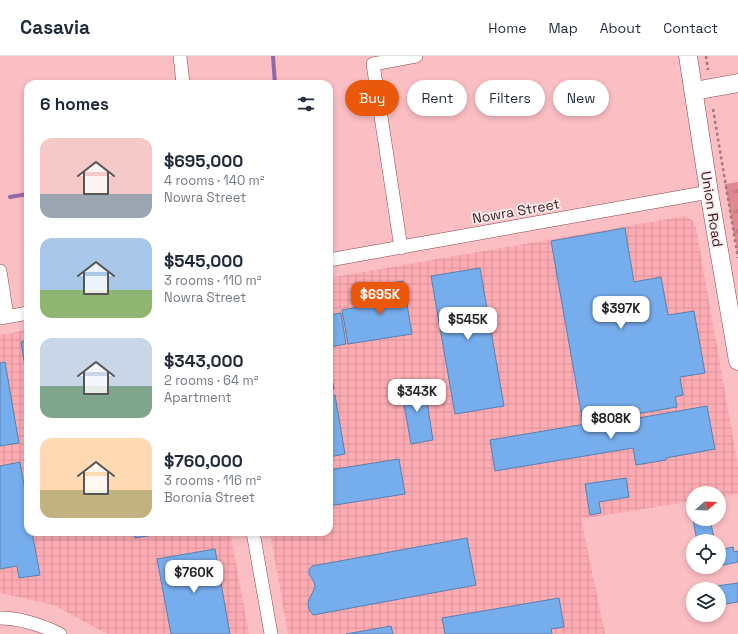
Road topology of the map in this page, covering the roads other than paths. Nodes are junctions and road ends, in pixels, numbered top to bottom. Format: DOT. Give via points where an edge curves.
graph roads {
  1 [pos="180,56"];
  2 [pos="416,56"];
  3 [pos="688,56"];
  4 [pos="183,80"];
  5 [pos="738,83"];
  6 [pos="694,91"];
  7 [pos="709,192"];
  8 [pos="401,248"];
  9 [pos="333,259"];
  10 [pos="0,271"];
  11 [pos="24,313"];
  12 [pos="3,317"];
  13 [pos="738,361"];
  14 [pos="254,536"];
  15 [pos="0,618"];
  16 [pos="60,634"];
  17 [pos="271,634"];
  1 -- 4 [label="street"];
  2 -- 8 [label="street" via="373,64"];
  3 -- 6 [label="main road, Union Road"];
  5 -- 6 [label="main road"];
  6 -- 7 [label="main road, Union Road"];
  7 -- 8 [label="street, Nowra Street"];
  7 -- 13 [label="main road, Union Road"];
  8 -- 9 [label="street, Nowra Street"];
  10 -- 12 [label="street"];
  11 -- 12 [label="street"];
  14 -- 17 [label="street"];
  15 -- 16 [label="street" via="28,622"];
}
